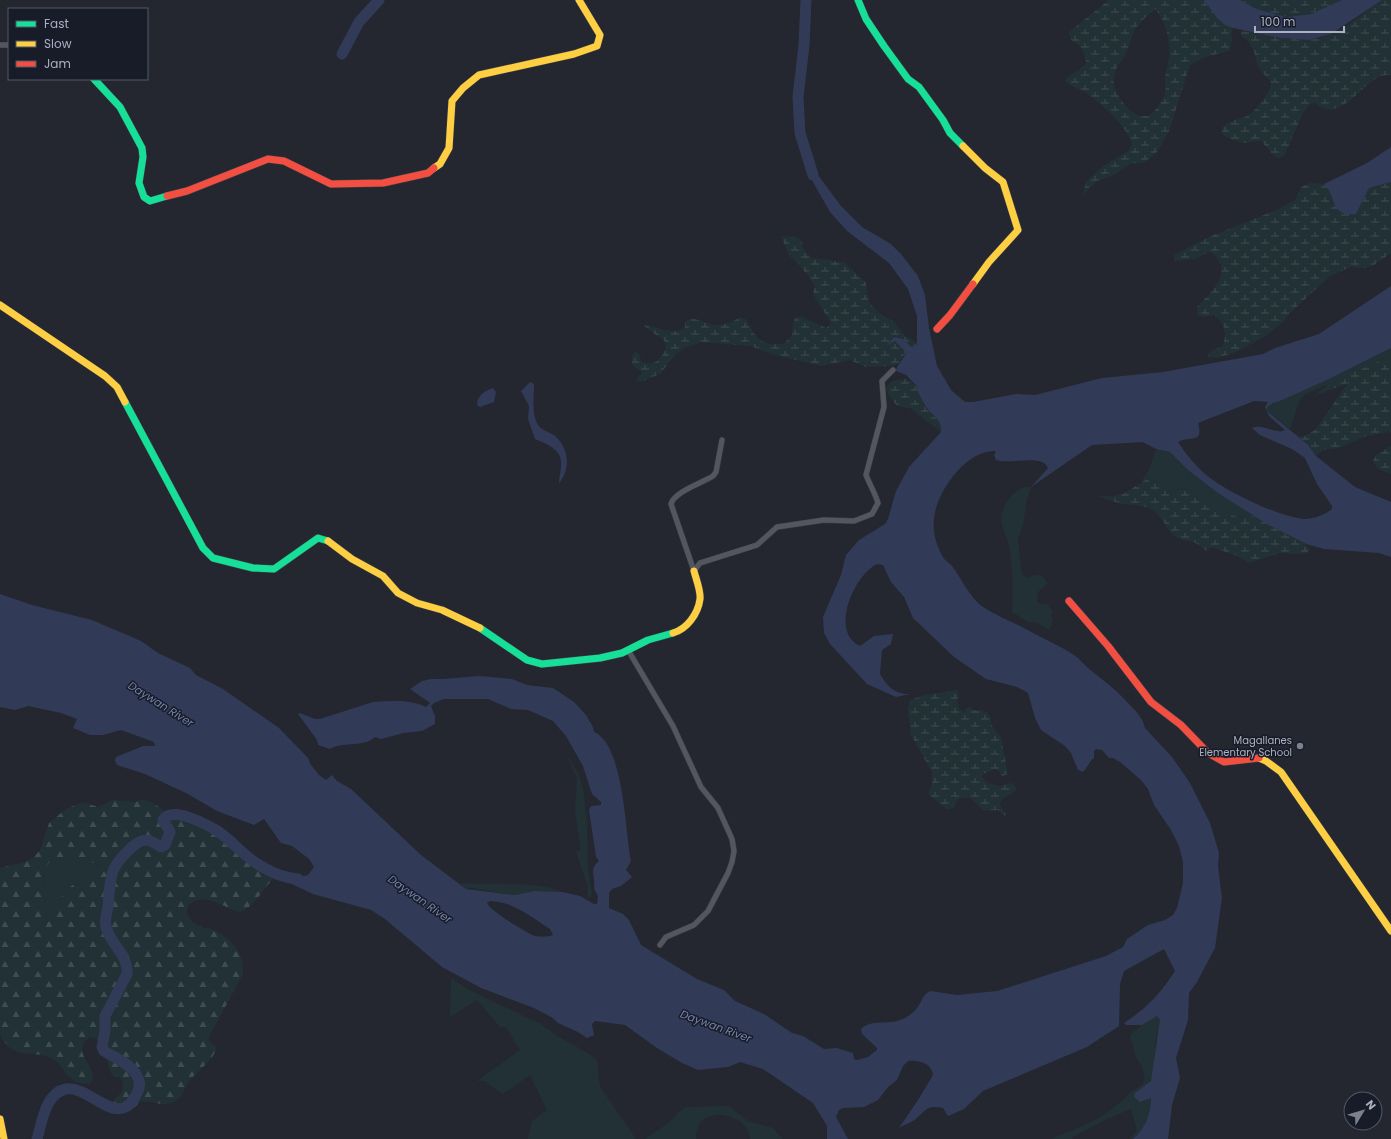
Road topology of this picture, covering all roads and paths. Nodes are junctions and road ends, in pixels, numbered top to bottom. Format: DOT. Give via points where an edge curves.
graph roads {
  1 [pos="579,0"];
  2 [pos="858,0"];
  3 [pos="95,80"];
  4 [pos="0,305"];
  5 [pos="937,329"];
  6 [pos="893,370"];
  7 [pos="722,440"];
  8 [pos="694,571"];
  9 [pos="1069,602"];
  10 [pos="628,650"];
  11 [pos="1391,931"];
  12 [pos="660,945"];
  13 [pos="0,1119"];
  14 [pos="4,1139"];
  1 -- 3 [label="street" via="600,35 597,46 574,54 479,74 452,101 449,148 440,164 423,174 383,183 331,184 284,161 268,158 187,191 150,201 142,194 139,185 142,148 120,107"];
  2 -- 5 [label="street" via="866,19 884,46 908,79 919,87 950,133 1003,182 1018,230 989,262"];
  4 -- 10 [label="street" via="65,347 106,376 117,387 203,548 213,558 252,568 274,569 318,538 322,538 383,576 398,592 417,603 442,610 478,627 527,660 542,664 600,658"];
  6 -- 8 [label="street" via="882,381 884,407 866,475 878,503 872,514 854,521 824,520 777,527 757,545 700,563"];
  7 -- 8 [label="street" via="713,476 677,495 671,504"];
  8 -- 10 [label="street" via="700,598 696,612 682,630 648,640"];
  9 -- 11 [label="street" via="1108,646 1151,702 1181,725 1208,753 1224,762 1253,756 1262,758 1281,772"];
  10 -- 12 [label="street" via="673,726 701,787 718,808 732,838 734,851 728,873 708,911 694,925 666,937"];
  13 -- 14 [label="street"];
}
